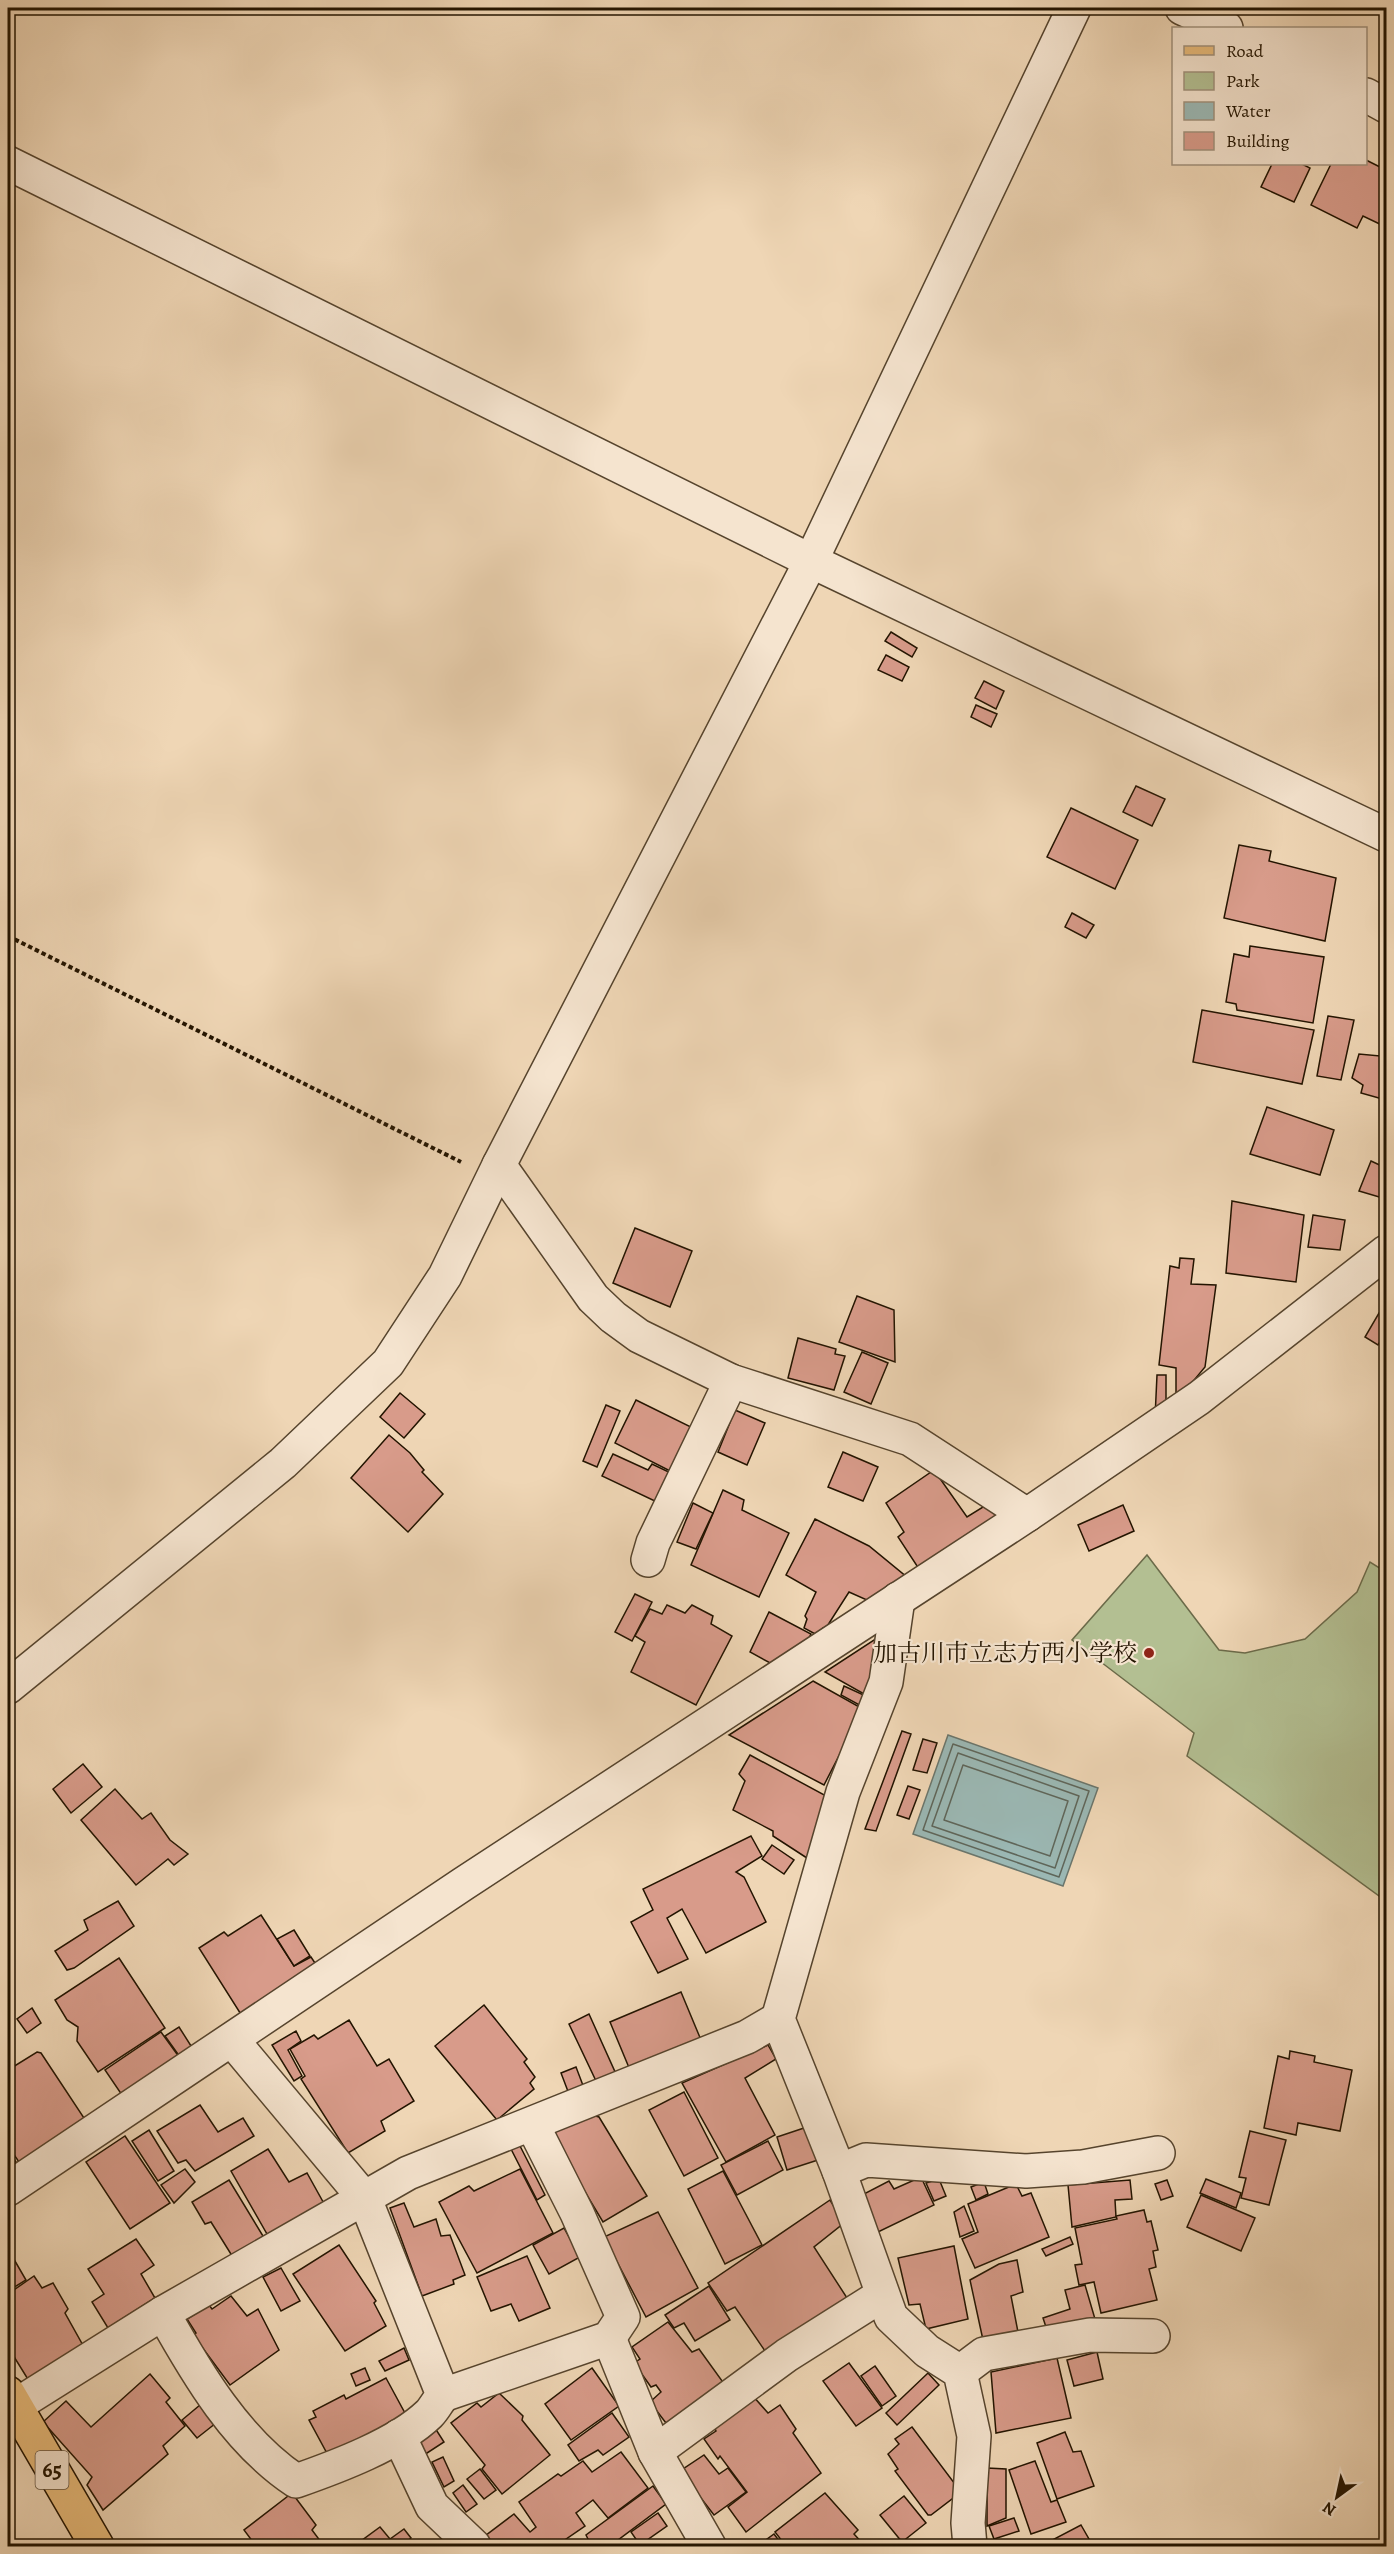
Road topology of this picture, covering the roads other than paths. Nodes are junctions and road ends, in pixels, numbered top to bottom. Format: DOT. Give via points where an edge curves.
graph roads {
  1 [pos="1074,8"];
  2 [pos="1182,8"];
  3 [pos="1224,27"];
  4 [pos="1367,97"];
  5 [pos="1386,106"];
  6 [pos="8,163"];
  7 [pos="811,561"];
  8 [pos="1386,835"];
  9 [pos="497,1172"];
  10 [pos="1386,1252"];
  11 [pos="731,1381"];
  12 [pos="1027,1515"];
  13 [pos="648,1560"];
  14 [pos="898,1599"];
  15 [pos="8,1687"];
  16 [pos="778,2019"];
  17 [pos="232,2040"];
  18 [pos="532,2124"];
  19 [pos="1158,2153"];
  20 [pos="839,2171"];
  21 [pos="8,2189"];
  22 [pos="364,2199"];
  23 [pos="882,2295"];
  24 [pos="163,2313"];
  25 [pos="1153,2336"];
  26 [pos="609,2338"];
  27 [pos="960,2372"];
  28 [pos="443,2395"];
  29 [pos="11,2400"];
  30 [pos="399,2436"];
  31 [pos="655,2452"];
  32 [pos="97,2547"];
  33 [pos="474,2547"];
  34 [pos="709,2547"];
  35 [pos="970,2547"];
  1 -- 7 [label="street"];
  2 -- 3 [label="street"];
  4 -- 5 [label="street"];
  6 -- 7 [label="street"];
  7 -- 8 [label="street"];
  7 -- 9 [label="street"];
  9 -- 11 [label="street" via="593,1298 613,1317 639,1336"];
  9 -- 15 [label="street" via="446,1276 388,1363 283,1462"];
  10 -- 12 [label="street" via="1199,1398"];
  11 -- 12 [label="street" via="910,1439"];
  11 -- 13 [label="street"];
  12 -- 14 [label="street"];
  14 -- 16 [label="street" via="886,1682 843,1792"];
  14 -- 17 [label="street"];
  16 -- 18 [label="street" via="747,2037"];
  16 -- 20 [label="street"];
  17 -- 21 [label="street"];
  17 -- 22 [label="street"];
  18 -- 22 [label="street" via="408,2173"];
  18 -- 26 [label="street" via="623,2316"];
  19 -- 20 [label="street" via="1083,2167 1026,2171 866,2160"];
  20 -- 23 [label="street"];
  22 -- 24 [label="street"];
  22 -- 28 [label="street"];
  23 -- 27 [label="street" via="891,2317 927,2352"];
  23 -- 31 [label="street" via="787,2355"];
  24 -- 29 [label="street"];
  24 -- 30 [label="street" via="191,2364 233,2420 274,2466 296,2481 331,2469"];
  25 -- 27 [label="street" via="1090,2335 984,2354"];
  26 -- 28 [label="street"];
  26 -- 31 [label="street"];
  27 -- 35 [label="street" via="974,2436"];
  28 -- 30 [label="street" via="429,2414"];
  29 -- 32 [label="main road, 65"];
  30 -- 33 [label="street" via="432,2506"];
  31 -- 34 [label="street"];
}
